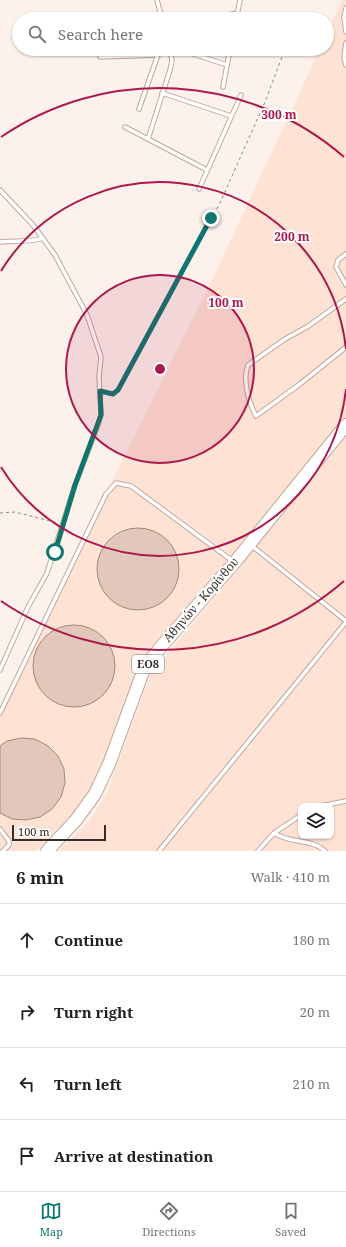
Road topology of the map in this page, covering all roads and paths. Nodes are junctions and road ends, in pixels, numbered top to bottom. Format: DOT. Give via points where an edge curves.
graph roads {
  1 [pos="157,0"];
  2 [pos="240,0"];
  3 [pos="346,8"];
  4 [pos="160,12"];
  5 [pos="238,12"];
  6 [pos="346,32"];
  7 [pos="346,42"];
  8 [pos="129,56"];
  9 [pos="158,56"];
  10 [pos="171,56"];
  11 [pos="199,56"];
  12 [pos="229,56"];
  13 [pos="282,56"];
  14 [pos="100,57"];
  15 [pos="227,65"];
  16 [pos="346,65"];
  17 [pos="223,87"];
  18 [pos="162,93"];
  19 [pos="241,95"];
  20 [pos="139,109"];
  21 [pos="231,116"];
  22 [pos="125,127"];
  23 [pos="148,139"];
  24 [pos="207,170"];
  25 [pos="199,189"];
  26 [pos="0,190"];
  27 [pos="43,238"];
  28 [pos="0,242"];
  29 [pos="346,254"];
  30 [pos="346,285"];
  31 [pos="346,299"];
  32 [pos="346,347"];
  33 [pos="100,391"];
  34 [pos="346,425"];
  35 [pos="0,513"];
  36 [pos="63,524"];
  37 [pos="250,544"];
  38 [pos="234,562"];
  39 [pos="346,621"];
  40 [pos="0,670"];
  41 [pos="0,713"];
  42 [pos="346,801"];
  43 [pos="334,803"];
  44 [pos="298,818"];
  45 [pos="0,829"];
  46 [pos="274,834"];
  47 [pos="3,851"];
  48 [pos="47,851"];
  49 [pos="159,851"];
  50 [pos="258,851"];
  51 [pos="325,851"];
  1 -- 4 [label="lane"];
  2 -- 5 [label="lane"];
  3 -- 6 [label="lane"];
  7 -- 16 [label="lane"];
  8 -- 14 [label="lane"];
  9 -- 20 [label="lane"];
  10 -- 18 [label="lane" via="172,61"];
  11 -- 15 [label="lane"];
  12 -- 15 [label="lane"];
  13 -- 33 [label="path" via="220,203 185,270 118,390 113,394"];
  15 -- 17 [label="lane"];
  18 -- 21 [label="lane"];
  18 -- 23 [label="lane"];
  19 -- 21 [label="lane"];
  21 -- 24 [label="lane"];
  22 -- 23 [label="lane"];
  23 -- 24 [label="lane"];
  24 -- 25 [label="lane"];
  26 -- 27 [label="lane"];
  27 -- 28 [label="lane" via="34,241"];
  27 -- 33 [label="lane" via="66,272 94,332 101,357"];
  29 -- 30 [label="lane" via="338,260 336,267"];
  31 -- 32 [label="lane" via="248,365 248,392 256,416"];
  33 -- 36 [label="lane" via="101,415"];
  34 -- 37 [label="main road, Αθηνών - Κορίνθου / ΕΟ8"];
  35 -- 36 [label="path" via="15,512"];
  36 -- 40 [label="lane" via="47,573 28,607"];
  37 -- 38 [label="main road, Αθηνών - Κορίνθου / ΕΟ8"];
  37 -- 39 [label="lane"];
  38 -- 41 [label="lane" via="130,486 116,483 106,494"];
  38 -- 48 [label="main road, Αθηνών - Κορίνθου / ΕΟ8" via="144,669 109,764 95,794 76,820"];
  39 -- 49 [label="lane"];
  42 -- 43 [label="lane"];
  44 -- 46 [label="lane"];
  45 -- 47 [label="lane" via="9,841 9,845"];
  46 -- 50 [label="lane"];
  46 -- 51 [label="lane" via="286,840 312,843"];
}
